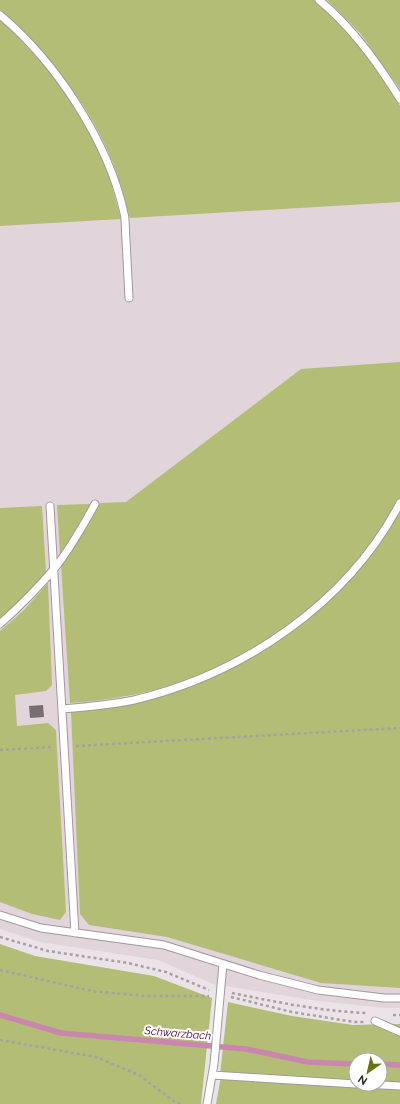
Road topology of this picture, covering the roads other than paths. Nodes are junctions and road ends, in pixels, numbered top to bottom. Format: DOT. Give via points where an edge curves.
graph roads {
  1 [pos="319,0"];
  2 [pos="0,15"];
  3 [pos="400,99"];
  4 [pos="128,298"];
  5 [pos="400,503"];
  6 [pos="95,504"];
  7 [pos="50,506"];
  8 [pos="54,568"];
  9 [pos="0,624"];
  10 [pos="62,709"];
  11 [pos="0,915"];
  12 [pos="75,933"];
  13 [pos="224,964"];
  14 [pos="400,998"];
  15 [pos="374,1017"];
  16 [pos="400,1032"];
  17 [pos="212,1075"];
  18 [pos="348,1084"];
  19 [pos="388,1085"];
  20 [pos="400,1086"];
  21 [pos="207,1104"];
  1 -- 3 [label="lane" via="368,51"];
  2 -- 4 [label="lane" via="49,66 72,99 102,151 124,214"];
  5 -- 10 [label="lane" via="378,538 344,580 299,621 248,656 192,682 163,692 102,705"];
  6 -- 8 [label="lane"];
  7 -- 8 [label="lane"];
  8 -- 9 [label="lane"];
  8 -- 10 [label="lane"];
  10 -- 12 [label="lane"];
  11 -- 12 [label="lane" via="41,928"];
  12 -- 13 [label="lane" via="164,945"];
  13 -- 14 [label="lane" via="318,990"];
  13 -- 17 [label="lane"];
  15 -- 16 [label="lane"];
  17 -- 18 [label="lane"];
  17 -- 21 [label="lane"];
  19 -- 20 [label="lane"];
}
